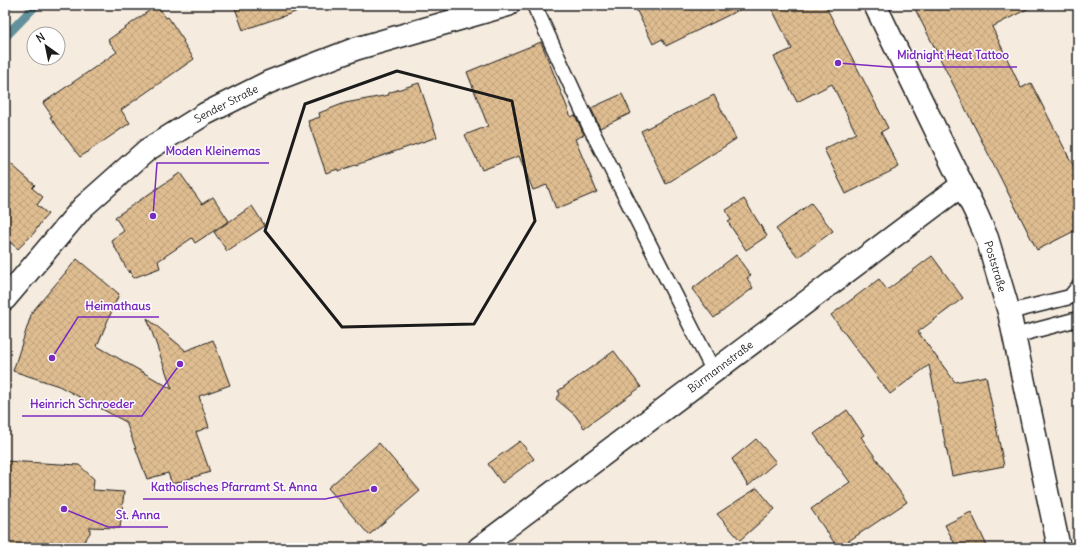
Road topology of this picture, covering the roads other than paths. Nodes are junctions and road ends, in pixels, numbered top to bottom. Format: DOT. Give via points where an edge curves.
graph roads {
  1 [pos="508,5"];
  2 [pos="534,5"];
  3 [pos="874,5"];
  4 [pos="962,185"];
  5 [pos="1078,287"];
  6 [pos="5,299"];
  7 [pos="1009,312"];
  8 [pos="1078,319"];
  9 [pos="1014,336"];
  10 [pos="714,372"];
  11 [pos="479,548"];
  12 [pos="1059,548"];
  1 -- 6 [label="street, Sender Straße" via="355,49 269,82 205,114 147,150 83,207"];
  2 -- 10 [label="lane" via="590,127"];
  3 -- 4 [label="street, Poststraße"];
  4 -- 7 [label="street, Poststraße" via="987,238"];
  4 -- 10 [label="street, Bürmannstraße"];
  5 -- 7 [label="lane" via="1070,297"];
  7 -- 9 [label="street, Poststraße"];
  8 -- 9 [label="lane"];
  9 -- 12 [label="street, Poststraße"];
  10 -- 11 [label="street, Bürmannstraße"];
}
